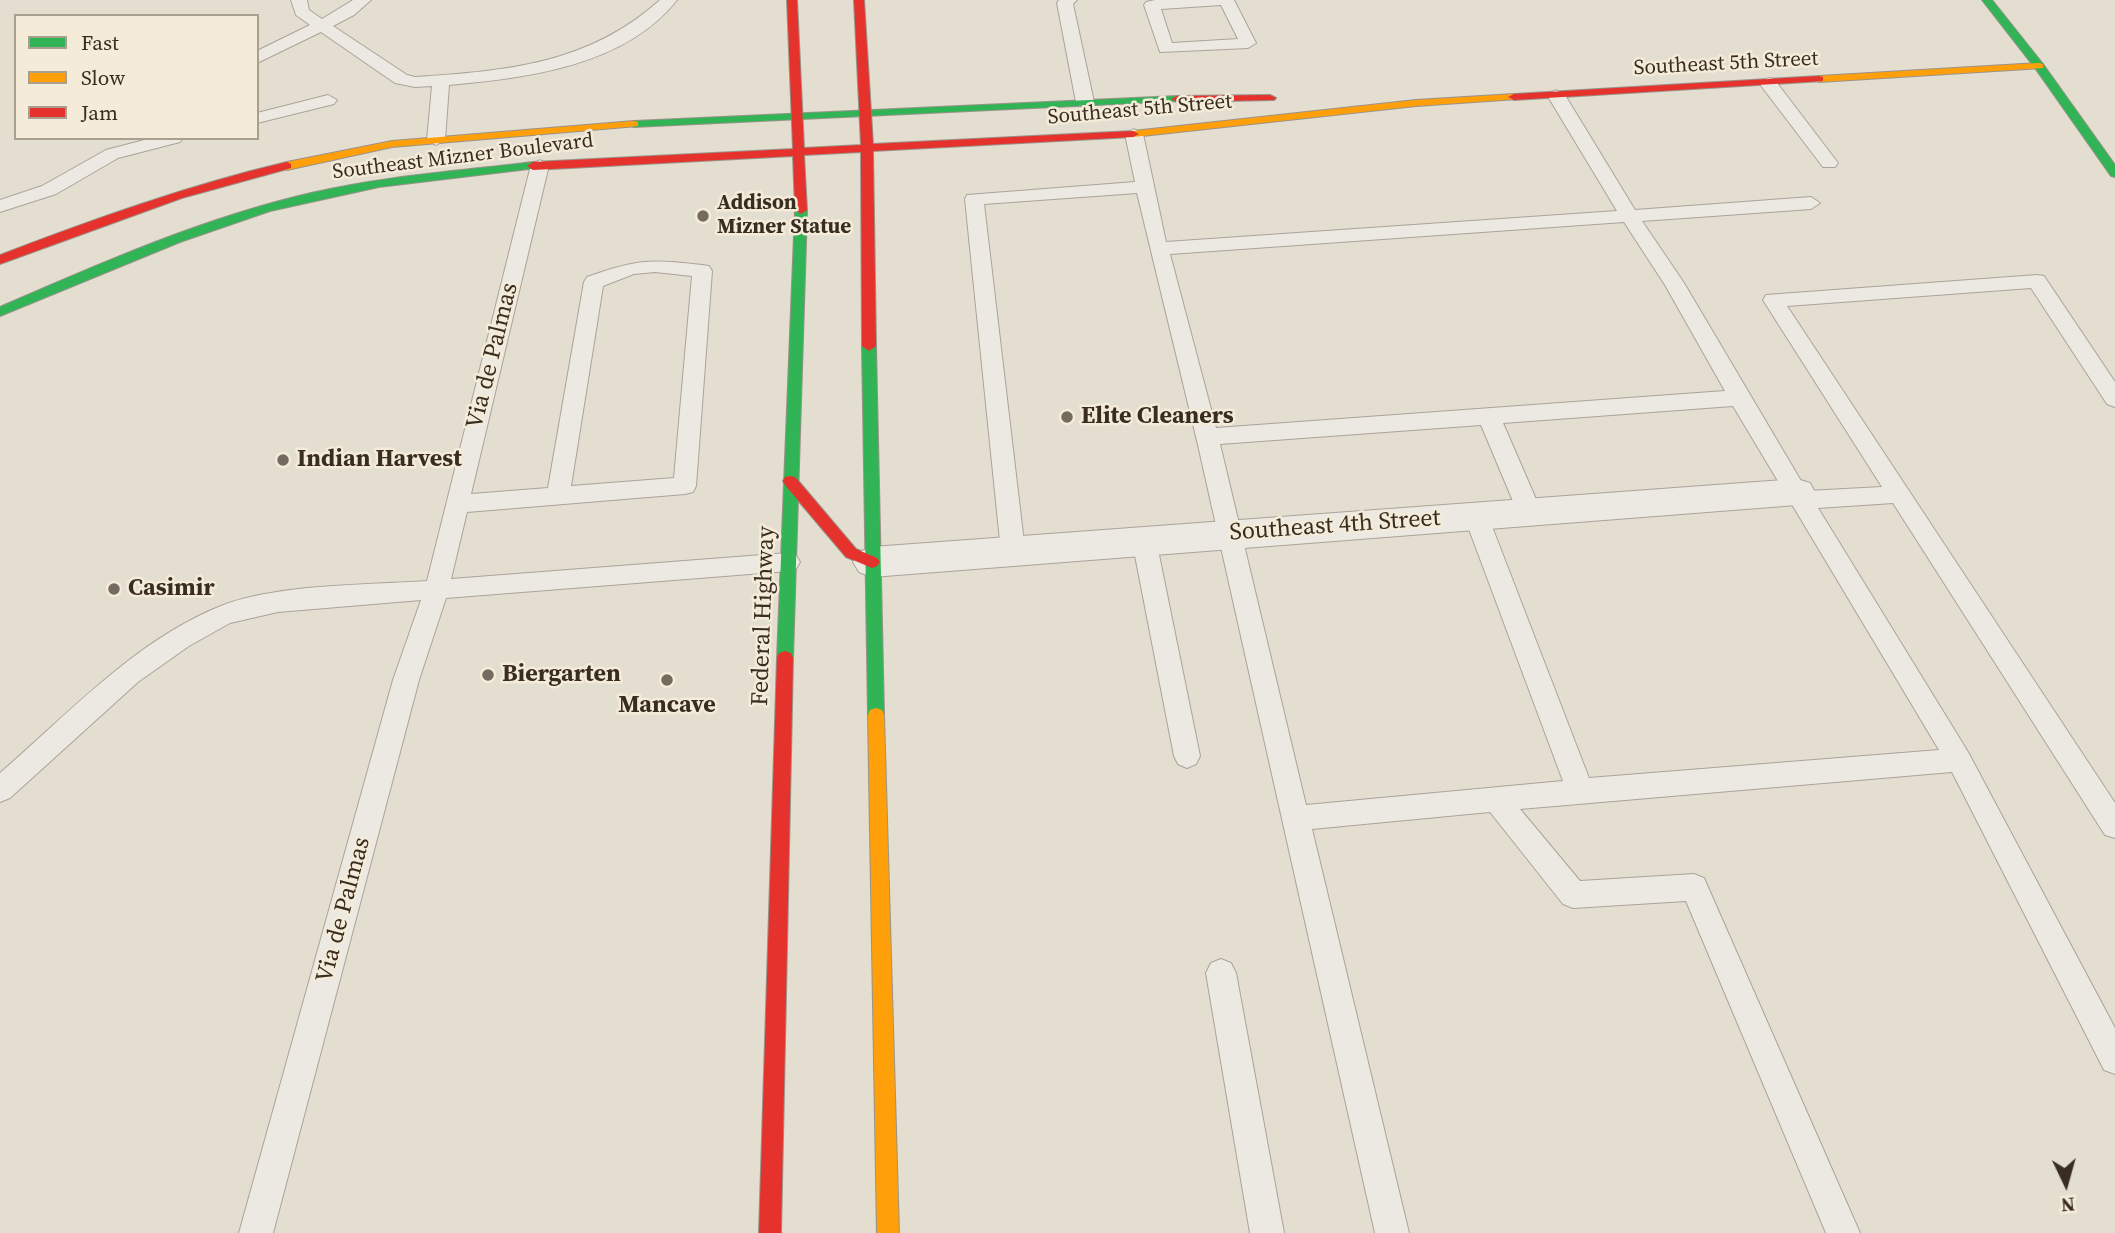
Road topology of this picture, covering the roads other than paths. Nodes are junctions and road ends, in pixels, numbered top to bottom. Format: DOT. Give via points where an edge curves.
graph roads {
  1 [pos="299,0"];
  2 [pos="363,0"];
  3 [pos="669,0"];
  4 [pos="792,0"];
  5 [pos="859,0"];
  6 [pos="1987,0"];
  7 [pos="1067,1"];
  8 [pos="1145,2"];
  9 [pos="322,25"];
  10 [pos="259,57"];
  11 [pos="2039,66"];
  12 [pos="441,81"];
  13 [pos="1768,83"];
  14 [pos="1556,95"];
  15 [pos="1286,98"];
  16 [pos="1310,99"];
  17 [pos="328,100"];
  18 [pos="1128,100"];
  19 [pos="1085,102"];
  20 [pos="1416,103"];
  21 [pos="866,112"];
  22 [pos="797,116"];
  23 [pos="259,117"];
  24 [pos="1134,134"];
  25 [pos="166,140"];
  26 [pos="436,140"];
  27 [pos="867,149"];
  28 [pos="799,153"];
  29 [pos="1829,163"];
  30 [pos="540,165"];
  31 [pos="2115,173"];
  32 [pos="1145,187"];
  33 [pos="1811,204"];
  34 [pos="0,206"];
  35 [pos="1630,217"];
  36 [pos="1159,249"];
  37 [pos="0,260"];
  38 [pos="0,312"];
  39 [pos="1739,398"];
  40 [pos="2115,399"];
  41 [pos="1489,417"];
  42 [pos="1207,438"];
  43 [pos="790,481"];
  44 [pos="1900,494"];
  45 [pos="558,496"];
  46 [pos="1799,496"];
  47 [pos="457,504"];
  48 [pos="1530,513"];
  49 [pos="1476,516"];
  50 [pos="1229,534"];
  51 [pos="1144,540"];
  52 [pos="1013,551"];
  53 [pos="788,562"];
  54 [pos="872,562"];
  55 [pos="437,589"];
  56 [pos="1187,756"];
  57 [pos="1959,760"];
  58 [pos="0,790"];
  59 [pos="1580,791"];
  60 [pos="1496,799"];
  61 [pos="1295,818"];
  62 [pos="2115,826"];
  63 [pos="1221,973"];
  64 [pos="2115,1059"];
  65 [pos="256,1233"];
  66 [pos="770,1233"];
  67 [pos="888,1233"];
  68 [pos="1267,1233"];
  69 [pos="1392,1233"];
  70 [pos="1843,1233"];
  1 -- 9 [label="lane" via="302,12"];
  2 -- 9 [label="lane"];
  3 -- 12 [label="lane" via="651,20 580,57 540,68"];
  4 -- 22 [label="main road, Federal Highway"];
  5 -- 21 [label="main road"];
  6 -- 11 [label="main road"];
  7 -- 19 [label="lane"];
  8 -- 8 [label="lane" via="1166,48 1248,43 1226,0"];
  9 -- 10 [label="lane"];
  9 -- 12 [label="lane" via="401,79"];
  11 -- 13 [label="main road, Southeast 5th Street"];
  11 -- 31 [label="main road"];
  12 -- 26 [label="lane"];
  13 -- 14 [label="main road, Southeast 5th Street"];
  13 -- 29 [label="lane"];
  14 -- 20 [label="main road, Southeast 5th Street"];
  14 -- 35 [label="lane"];
  15 -- 18 [label="main road, Southeast 5th Street"];
  16 -- 20 [label="main road, Southeast 5th Street"];
  17 -- 23 [label="lane"];
  18 -- 19 [label="main road, Southeast 5th Street"];
  18 -- 24 [label="main road"];
  19 -- 21 [label="main road, Southeast 5th Street"];
  20 -- 24 [label="main road, Southeast 5th Street"];
  21 -- 22 [label="main road, Southeast Mizner Boulevard"];
  21 -- 27 [label="main road"];
  22 -- 26 [label="main road, Southeast Mizner Boulevard" via="572,127"];
  22 -- 28 [label="main road, Federal Highway"];
  24 -- 27 [label="main road, Southeast 5th Street"];
  24 -- 32 [label="lane"];
  25 -- 34 [label="lane" via="112,154 49,190"];
  26 -- 37 [label="main road, Southeast Mizner Boulevard" via="392,144 256,173 93,224"];
  27 -- 28 [label="main road, Southeast Mizner Boulevard"];
  27 -- 54 [label="main road"];
  28 -- 30 [label="main road, Southeast Mizner Boulevard"];
  28 -- 43 [label="main road, Federal Highway" via="801,212"];
  30 -- 38 [label="main road, Southeast Mizner Boulevard" via="357,187 282,205 144,251"];
  30 -- 47 [label="lane, Via de Palmas"];
  32 -- 36 [label="lane"];
  32 -- 52 [label="lane" via="974,199"];
  33 -- 35 [label="lane"];
  35 -- 36 [label="lane"];
  35 -- 39 [label="lane" via="1674,283"];
  36 -- 42 [label="lane"];
  39 -- 41 [label="lane"];
  39 -- 46 [label="lane"];
  40 -- 44 [label="lane" via="2038,281 1773,300"];
  41 -- 42 [label="lane"];
  41 -- 48 [label="lane"];
  42 -- 50 [label="lane"];
  43 -- 53 [label="main road, Federal Highway"];
  43 -- 54 [label="main road" via="851,553"];
  44 -- 46 [label="lane"];
  44 -- 62 [label="lane"];
  45 -- 45 [label="lane" via="685,486 702,271 631,268 594,282"];
  45 -- 47 [label="lane"];
  46 -- 48 [label="street, Southeast 4th Street"];
  46 -- 57 [label="lane"];
  47 -- 55 [label="lane, Via de Palmas"];
  48 -- 49 [label="street, Southeast 4th Street"];
  49 -- 50 [label="street, Southeast 4th Street"];
  49 -- 59 [label="lane"];
  50 -- 51 [label="street, Southeast 4th Street"];
  50 -- 61 [label="lane"];
  51 -- 52 [label="street, Southeast 4th Street"];
  51 -- 56 [label="lane"];
  52 -- 54 [label="street, Southeast 4th Street"];
  53 -- 55 [label="lane"];
  53 -- 66 [label="main road, Federal Highway"];
  54 -- 67 [label="main road"];
  55 -- 58 [label="lane" via="278,601 224,615 129,675"];
  55 -- 65 [label="lane, Via de Palmas" via="406,680"];
  57 -- 59 [label="lane"];
  57 -- 64 [label="lane"];
  59 -- 60 [label="lane"];
  60 -- 61 [label="lane"];
  60 -- 70 [label="lane" via="1573,895 1694,887"];
  61 -- 69 [label="lane"];
  63 -- 68 [label="lane"];
}
